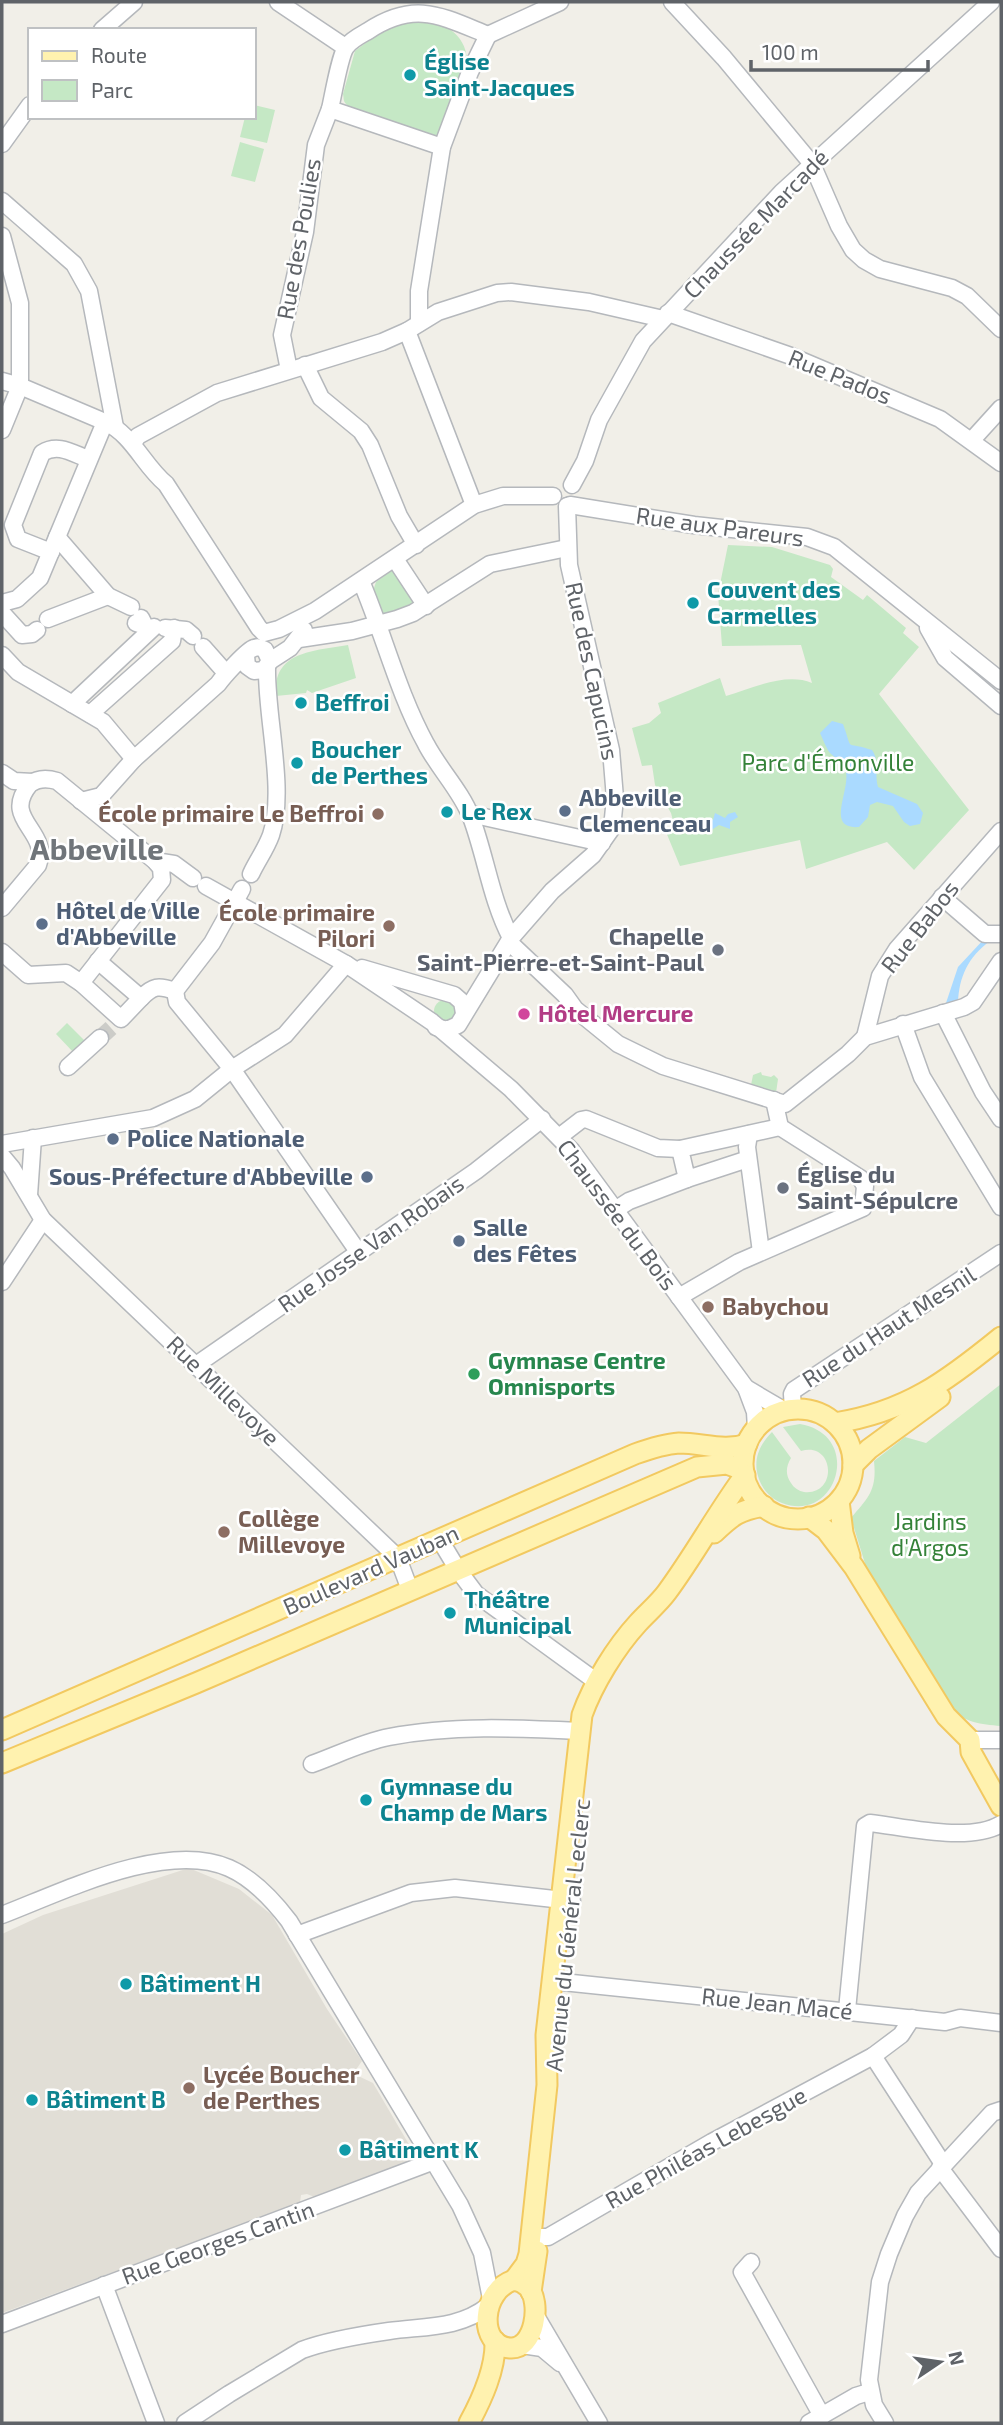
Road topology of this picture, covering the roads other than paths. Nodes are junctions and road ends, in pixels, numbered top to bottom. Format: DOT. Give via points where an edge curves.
graph roads {
  1 [pos="134,2"];
  2 [pos="278,2"];
  3 [pos="559,2"];
  4 [pos="672,2"];
  5 [pos="991,2"];
  6 [pos="104,28"];
  7 [pos="488,35"];
  8 [pos="345,47"];
  9 [pos="28,108"];
  10 [pos="330,109"];
  11 [pos="2,144"];
  12 [pos="442,147"];
  13 [pos="812,164"];
  14 [pos="2,201"];
  15 [pos="2,236"];
  16 [pos="665,316"];
  17 [pos="413,327"];
  18 [pos="1001,329"];
  19 [pos="297,368"];
  20 [pos="2,380"];
  21 [pos="20,386"];
  22 [pos="1001,408"];
  23 [pos="110,424"];
  24 [pos="2,430"];
  25 [pos="972,440"];
  26 [pos="132,443"];
  27 [pos="88,459"];
  28 [pos="1001,463"];
  29 [pos="572,485"];
  30 [pos="553,496"];
  31 [pos="474,505"];
  32 [pos="569,506"];
  33 [pos="54,545"];
  34 [pos="416,545"];
  35 [pos="567,548"];
  36 [pos="395,559"];
  37 [pos="361,581"];
  38 [pos="2,603"];
  39 [pos="426,606"];
  40 [pos="248,611"];
  41 [pos="2,613"];
  42 [pos="133,614"];
  43 [pos="309,614"];
  44 [pos="926,622"];
  45 [pos="379,624"];
  46 [pos="174,628"];
  47 [pos="299,639"];
  48 [pos="2,655"];
  49 [pos="259,661"];
  50 [pos="222,678"];
  51 [pos="1001,681"];
  52 [pos="72,704"];
  53 [pos="1001,706"];
  54 [pos="90,715"];
  55 [pos="134,759"];
  56 [pos="8,777"];
  57 [pos="33,782"];
  58 [pos="101,796"];
  59 [pos="18,799"];
  60 [pos="81,801"];
  61 [pos="470,816"];
  62 [pos="100,817"];
  63 [pos="1001,831"];
  64 [pos="605,839"];
  65 [pos="155,861"];
  66 [pos="251,874"];
  67 [pos="195,879"];
  68 [pos="162,880"];
  69 [pos="238,895"];
  70 [pos="942,897"];
  71 [pos="2,908"];
  72 [pos="500,918"];
  73 [pos="1001,934"];
  74 [pos="510,940"];
  75 [pos="2,952"];
  76 [pos="499,957"];
  77 [pos="98,961"];
  78 [pos="1001,961"];
  79 [pos="346,964"];
  80 [pos="485,980"];
  81 [pos="81,983"];
  82 [pos="175,991"];
  83 [pos="450,994"];
  84 [pos="141,998"];
  85 [pos="943,1013"];
  86 [pos="463,1017"];
  87 [pos="434,1024"];
  88 [pos="903,1024"];
  89 [pos="111,1029"];
  90 [pos="865,1037"];
  91 [pos="473,1055"];
  92 [pos="68,1068"];
  93 [pos="232,1069"];
  94 [pos="774,1100"];
  95 [pos="542,1119"];
  96 [pos="1001,1119"];
  97 [pos="785,1130"];
  98 [pos="749,1134"];
  99 [pos="559,1137"];
  100 [pos="33,1138"];
  101 [pos="2,1144"];
  102 [pos="680,1149"];
  103 [pos="2,1156"];
  104 [pos="748,1159"];
  105 [pos="687,1179"];
  106 [pos="29,1195"];
  107 [pos="1001,1207"];
  108 [pos="615,1210"];
  109 [pos="43,1220"];
  110 [pos="761,1252"];
  111 [pos="359,1253"];
  112 [pos="1001,1253"];
  113 [pos="2,1282"];
  114 [pos="679,1297"];
  115 [pos="1001,1337"];
  116 [pos="1001,1349"];
  117 [pos="196,1365"];
  118 [pos="746,1388"];
  119 [pos="789,1410"];
  120 [pos="835,1423"];
  121 [pos="752,1436"];
  122 [pos="853,1465"];
  123 [pos="744,1472"];
  124 [pos="839,1501"];
  125 [pos="764,1506"];
  126 [pos="809,1517"];
  127 [pos="440,1540"];
  128 [pos="698,1548"];
  129 [pos="398,1558"];
  130 [pos="854,1567"];
  131 [pos="458,1570"];
  132 [pos="411,1590"];
  133 [pos="663,1597"];
  134 [pos="597,1682"];
  135 [pos="2,1730"];
  136 [pos="579,1731"];
  137 [pos="970,1740"];
  138 [pos="1001,1740"];
  139 [pos="2,1763"];
  140 [pos="312,1764"];
  141 [pos="1001,1805"];
  142 [pos="1001,1824"];
  143 [pos="566,1900"];
  144 [pos="2,1915"];
  145 [pos="297,1935"];
  146 [pos="558,1982"];
  147 [pos="847,2010"];
  148 [pos="912,2018"];
  149 [pos="1001,2023"];
  150 [pos="873,2056"];
  151 [pos="1001,2110"];
  152 [pos="434,2161"];
  153 [pos="941,2166"];
  154 [pos="539,2237"];
  155 [pos="1001,2249"];
  156 [pos="482,2253"];
  157 [pos="751,2262"];
  158 [pos="510,2281"];
  159 [pos="104,2285"];
  160 [pos="531,2292"];
  161 [pos="490,2302"];
  162 [pos="536,2316"];
  163 [pos="457,2323"];
  164 [pos="2,2324"];
  165 [pos="493,2336"];
  166 [pos="519,2346"];
  167 [pos="569,2373"];
  168 [pos="869,2392"];
  169 [pos="473,2416"];
  170 [pos="816,2419"];
  171 [pos="156,2423"];
  172 [pos="185,2423"];
  173 [pos="599,2423"];
  174 [pos="885,2423"];
  1 -- 6 [label="street"];
  2 -- 8 [label="street"];
  3 -- 7 [label="street"];
  4 -- 13 [label="street"];
  5 -- 13 [label="street, Chaussée Marcadé"];
  7 -- 8 [label="street" via="421,11 383,20"];
  7 -- 12 [label="street"];
  8 -- 10 [label="street, Rue des Poulies"];
  9 -- 11 [label="street"];
  10 -- 12 [label="street"];
  10 -- 19 [label="street, Rue des Poulies" via="316,145 304,232 282,335"];
  12 -- 17 [label="street"];
  13 -- 16 [label="street, Chaussée Marcadé"];
  13 -- 18 [label="street" via="839,226 864,260 967,296"];
  14 -- 23 [label="street" via="74,264 89,291"];
  15 -- 21 [label="street" via="20,303"];
  16 -- 17 [label="street, Rue Pados" via="511,292 477,298"];
  16 -- 25 [label="street, Rue Pados" via="791,356 940,419"];
  16 -- 29 [label="street, Chaussée Marcadé" via="643,341 610,400"];
  17 -- 19 [label="street, Rue Pados" via="382,342"];
  17 -- 31 [label="street"];
  19 -- 26 [label="street, Rue Pados" via="217,393"];
  19 -- 34 [label="street, Rue des Poulies" via="321,398 361,431"];
  20 -- 21 [label="street"];
  21 -- 23 [label="street"];
  21 -- 24 [label="street"];
  22 -- 25 [label="street"];
  23 -- 26 [label="street"];
  23 -- 27 [label="street"];
  25 -- 28 [label="street, Rue Pados"];
  26 -- 40 [label="street" via="152,473 166,484"];
  27 -- 33 [label="street"];
  27 -- 33 [label="street" via="59,448 42,453 13,525 18,539"];
  29 -- 30 [label="street" via="558,485"];
  29 -- 32 [label="street" via="577,496"];
  30 -- 31 [label="street" via="503,496"];
  30 -- 32 [label="street" via="559,505"];
  31 -- 34 [label="street"];
  32 -- 35 [label="street, Rue des Capucins"];
  32 -- 44 [label="street, Rue aux Pareurs" via="807,537 834,547"];
  33 -- 38 [label="street" via="40,578 17,599"];
  33 -- 42 [label="street"];
  34 -- 36 [label="street"];
  35 -- 39 [label="street" via="490,564"];
  35 -- 64 [label="street, Rue des Capucins" via="611,750 615,798 612,828"];
  36 -- 37 [label="street"];
  36 -- 39 [label="street"];
  37 -- 43 [label="street"];
  37 -- 45 [label="street"];
  39 -- 45 [label="street"];
  40 -- 43 [label="street" via="264,633"];
  40 -- 49 [label="street" via="247,628"];
  41 -- 42 [label="street" via="22,635 32,634 42,624"];
  42 -- 46 [label="street"];
  42 -- 52 [label="street"];
  43 -- 47 [label="street"];
  43 -- 49 [label="street"];
  44 -- 51 [label="street, Rue aux Pareurs"];
  44 -- 53 [label="street, Rue aux Pareurs" via="945,658"];
  45 -- 47 [label="street"];
  45 -- 61 [label="street" via="426,745"];
  46 -- 50 [label="street" via="186,630 198,642"];
  46 -- 54 [label="street" via="172,640"];
  47 -- 49 [label="street"];
  48 -- 52 [label="street" via="18,672"];
  49 -- 50 [label="street"];
  49 -- 66 [label="street" via="267,696 276,811 271,835"];
  50 -- 55 [label="street"];
  52 -- 54 [label="street"];
  54 -- 55 [label="street" via="103,722"];
  55 -- 58 [label="street"];
  56 -- 57 [label="street"];
  56 -- 59 [label="street"];
  57 -- 59 [label="street"];
  57 -- 60 [label="street" via="57,781"];
  58 -- 60 [label="street"];
  58 -- 62 [label="street"];
  59 -- 71 [label="street" via="19,822 41,852 38,865"];
  60 -- 62 [label="street"];
  61 -- 64 [label="street"];
  61 -- 72 [label="street"];
  62 -- 65 [label="street"];
  63 -- 70 [label="street, Rue Babos"];
  64 -- 74 [label="street"];
  65 -- 67 [label="street" via="174,864"];
  65 -- 68 [label="street"];
  67 -- 68 [label="street"];
  67 -- 69 [label="street"];
  68 -- 77 [label="street"];
  69 -- 79 [label="street"];
  69 -- 82 [label="street" via="212,943"];
  70 -- 73 [label="street" via="985,933"];
  70 -- 90 [label="street, Rue Babos" via="880,976"];
  72 -- 74 [label="street"];
  72 -- 76 [label="street"];
  74 -- 76 [label="street"];
  74 -- 94 [label="street" via="575,1009 618,1044 663,1066"];
  75 -- 81 [label="street" via="28,975 66,973"];
  76 -- 80 [label="street"];
  77 -- 81 [label="street"];
  77 -- 84 [label="street"];
  78 -- 85 [label="street" via="973,1002"];
  79 -- 83 [label="street"];
  79 -- 87 [label="street, Chaussée du Bois"];
  79 -- 93 [label="street" via="285,1035"];
  80 -- 83 [label="street"];
  80 -- 86 [label="street"];
  81 -- 89 [label="street"];
  82 -- 84 [label="street" via="161,985"];
  82 -- 93 [label="street" via="177,1002"];
  83 -- 86 [label="street" via="462,1002"];
  83 -- 87 [label="street" via="431,1001 428,1012"];
  84 -- 89 [label="street"];
  85 -- 88 [label="street"];
  85 -- 96 [label="street"];
  86 -- 87 [label="street" via="447,1030"];
  86 -- 91 [label="street"];
  87 -- 91 [label="street, Chaussée du Bois"];
  88 -- 90 [label="street"];
  88 -- 107 [label="street" via="922,1077"];
  89 -- 92 [label="street"];
  90 -- 94 [label="street" via="789,1103"];
  91 -- 95 [label="street, Chaussée du Bois"];
  93 -- 100 [label="street" via="195,1099 153,1118"];
  93 -- 111 [label="street"];
  94 -- 97 [label="street"];
  95 -- 99 [label="street, Chaussée du Bois"];
  95 -- 111 [label="street, Rue Josse Van Robais"];
  97 -- 98 [label="street"];
  97 -- 110 [label="street" via="860,1178 865,1186 863,1208"];
  98 -- 102 [label="street"];
  98 -- 104 [label="street"];
  99 -- 102 [label="street" via="586,1119 659,1148"];
  99 -- 108 [label="street, Chaussée du Bois"];
  100 -- 101 [label="street"];
  100 -- 106 [label="street"];
  102 -- 105 [label="street"];
  103 -- 106 [label="street, Rue Millevoye"];
  104 -- 105 [label="street"];
  104 -- 110 [label="street"];
  105 -- 108 [label="street"];
  106 -- 109 [label="street, Rue Millevoye"];
  108 -- 114 [label="street, Chaussée du Bois"];
  109 -- 113 [label="street"];
  109 -- 117 [label="street, Rue Millevoye"];
  110 -- 114 [label="street"];
  111 -- 117 [label="street, Rue Josse Van Robais"];
  112 -- 119 [label="street, Rue du Haut Mesnil" via="794,1390"];
  114 -- 118 [label="street, Chaussée du Bois"];
  115 -- 120 [label="main road" via="956,1374 915,1399"];
  116 -- 122 [label="main road"];
  117 -- 129 [label="street, Rue Millevoye"];
  118 -- 119 [label="street, Chaussée du Bois"];
  118 -- 121 [label="street, Chaussée du Bois" via="755,1412"];
  119 -- 120 [label="main road" via="812,1410"];
  119 -- 121 [label="main road" via="770,1417"];
  120 -- 122 [label="main road" via="848,1441"];
  121 -- 123 [label="main road"];
  121 -- 127 [label="main road, Boulevard Vauban" via="730,1448 678,1443 648,1450"];
  122 -- 124 [label="main road"];
  123 -- 125 [label="main road" via="752,1493"];
  123 -- 128 [label="main road, Avenue du Général Leclerc"];
  123 -- 131 [label="main road, Boulevard Vauban" via="727,1464 696,1467"];
  124 -- 126 [label="main road"];
  124 -- 130 [label="main road"];
  125 -- 126 [label="main road" via="788,1517"];
  125 -- 128 [label="main road, Avenue du Général Leclerc" via="733,1515"];
  126 -- 130 [label="main road" via="826,1530"];
  127 -- 129 [label="main road, Boulevard Vauban"];
  127 -- 131 [label="street"];
  128 -- 133 [label="main road, Avenue du Général Leclerc"];
  129 -- 132 [label="street, Rue Millevoye"];
  129 -- 135 [label="main road, Boulevard Vauban"];
  130 -- 137 [label="main road" via="946,1716"];
  131 -- 132 [label="main road, Boulevard Vauban"];
  131 -- 134 [label="street" via="476,1594"];
  132 -- 139 [label="main road, Boulevard Vauban"];
  133 -- 134 [label="main road, Avenue du Général Leclerc" via="636,1625"];
  133 -- 143 [label="main road, Avenue du Général Leclerc" via="591,1725"];
  134 -- 136 [label="main road, Avenue du Général Leclerc"];
  136 -- 140 [label="street" via="516,1728 388,1737"];
  136 -- 143 [label="main road, Avenue du Général Leclerc"];
  137 -- 138 [label="street"];
  137 -- 141 [label="main road" via="971,1752"];
  142 -- 147 [label="street" via="970,1833 865,1826"];
  143 -- 145 [label="street" via="455,1888 411,1893"];
  143 -- 146 [label="main road, Avenue du Général Leclerc"];
  144 -- 145 [label="street" via="114,1873 157,1861 189,1860 228,1867 258,1886"];
  145 -- 152 [label="street"];
  146 -- 147 [label="street, Rue Jean Macé"];
  146 -- 154 [label="main road, Avenue du Général Leclerc"];
  146 -- 158 [label="main road, Avenue du Général Leclerc" via="546,2035 547,2085 528,2254 526,2264"];
  147 -- 148 [label="street, Rue Jean Macé"];
  148 -- 149 [label="street, Rue Jean Macé"];
  148 -- 150 [label="street, Rue Philéas Lebesgue" via="901,2035"];
  150 -- 153 [label="street"];
  150 -- 154 [label="street, Rue Philéas Lebesgue" via="548,2237"];
  151 -- 153 [label="street" via="992,2113"];
  152 -- 156 [label="street"];
  152 -- 159 [label="street, Rue Georges Cantin"];
  153 -- 155 [label="street"];
  153 -- 168 [label="street" via="918,2193 880,2282"];
  154 -- 160 [label="main road, Avenue du Général Leclerc"];
  156 -- 158 [label="street"];
  156 -- 161 [label="street"];
  157 -- 170 [label="street" via="742,2272"];
  158 -- 160 [label="main road" via="523,2283"];
  158 -- 161 [label="main road" via="499,2287"];
  159 -- 164 [label="street, Rue Georges Cantin"];
  159 -- 171 [label="street"];
  160 -- 162 [label="main road"];
  161 -- 163 [label="street" via="478,2314"];
  161 -- 165 [label="main road" via="488,2323"];
  162 -- 166 [label="main road"];
  162 -- 167 [label="street"];
  163 -- 165 [label="street"];
  163 -- 172 [label="street" via="315,2345"];
  165 -- 166 [label="main road" via="503,2346"];
  165 -- 169 [label="main road" via="492,2366"];
  166 -- 167 [label="street" via="549,2352"];
  166 -- 169 [label="main road"];
  167 -- 173 [label="street"];
  168 -- 170 [label="street"];
  168 -- 174 [label="street"];
}
